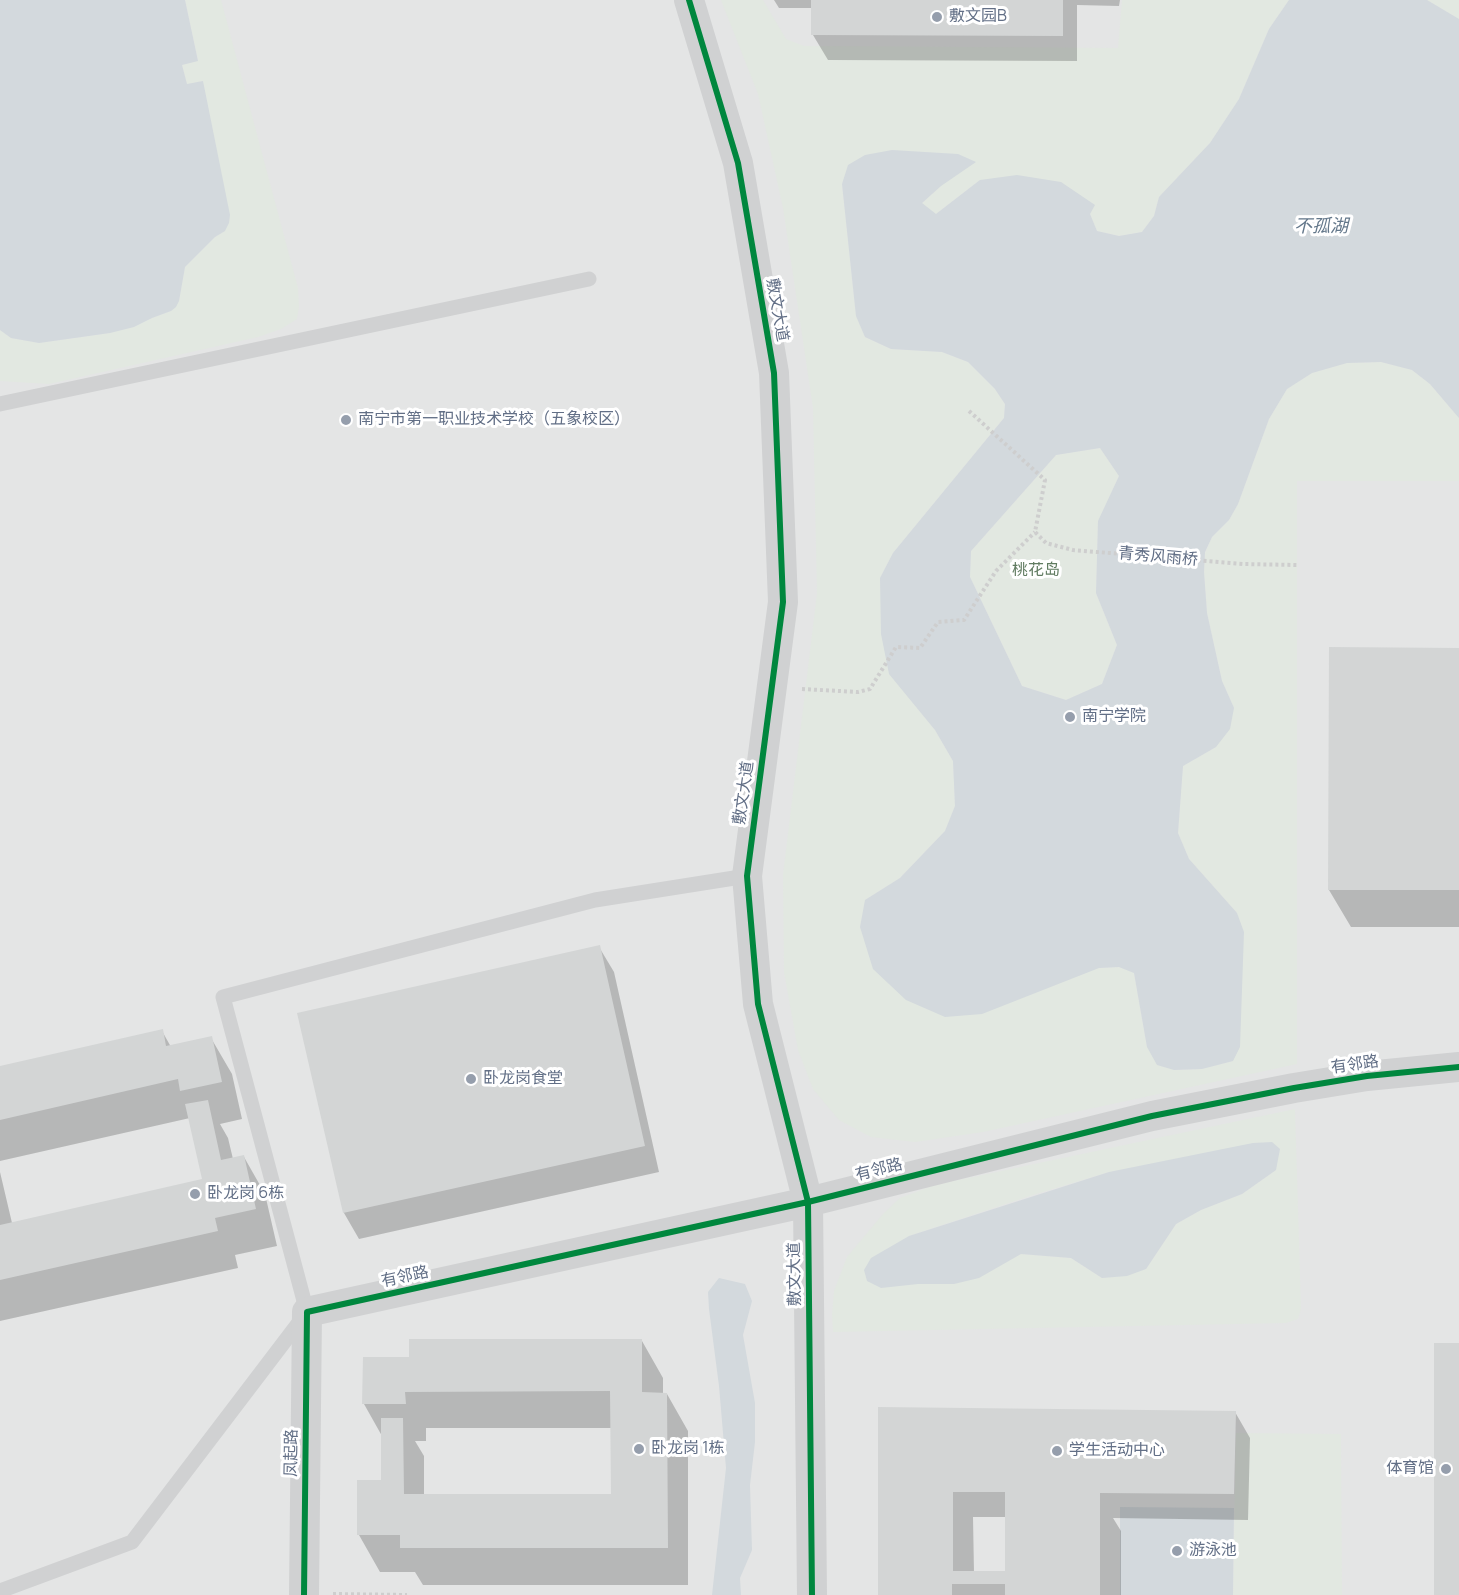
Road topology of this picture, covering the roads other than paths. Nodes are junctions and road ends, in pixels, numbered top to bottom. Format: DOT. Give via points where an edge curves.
graph roads {
  1 [pos="689,0"];
  2 [pos="589,279"];
  3 [pos="0,404"];
  4 [pos="747,876"];
  5 [pos="1459,1067"];
  6 [pos="808,1202"];
  7 [pos="307,1312"];
  8 [pos="0,1591"];
  9 [pos="304,1594"];
  10 [pos="812,1595"];
  1 -- 4 [label="street, 敷文大道" via="738,163 774,373 783,602"];
  2 -- 3 [label="lane"];
  4 -- 6 [label="street, 敷文大道" via="758,1004"];
  4 -- 7 [label="lane" via="595,900 223,997"];
  5 -- 6 [label="street, 有邻路" via="1294,1088 1152,1116"];
  6 -- 7 [label="street, 有邻路"];
  6 -- 10 [label="street, 敷文大道"];
  7 -- 8 [label="lane" via="132,1542"];
  7 -- 9 [label="street, 凤起路"];
}
